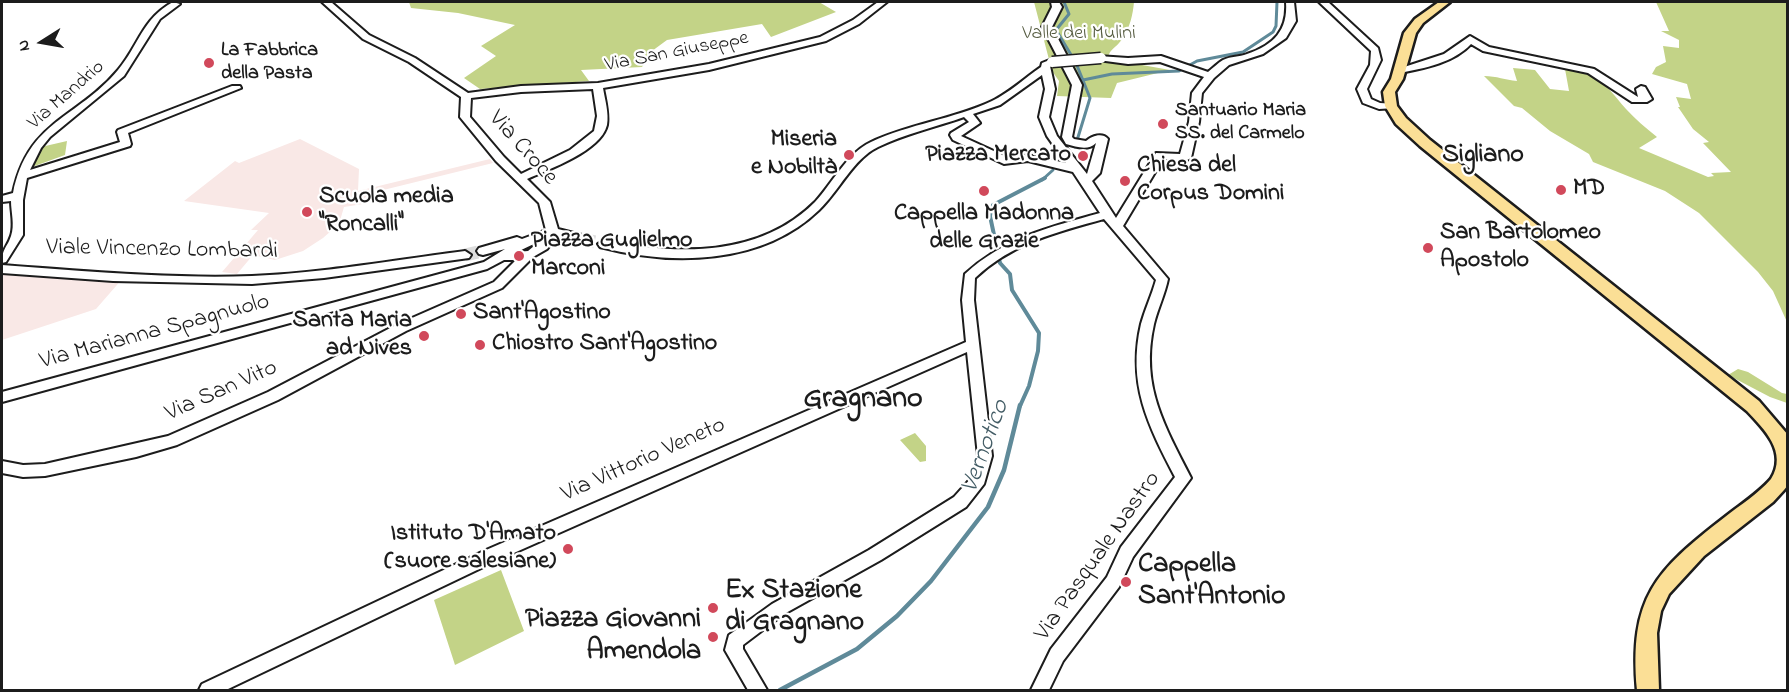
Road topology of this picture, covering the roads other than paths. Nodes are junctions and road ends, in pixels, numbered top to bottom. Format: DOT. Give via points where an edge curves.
graph roads {
  1 [pos="326,2"];
  2 [pos="883,2"];
  3 [pos="1055,2"];
  4 [pos="1290,2"];
  5 [pos="1323,2"];
  6 [pos="1445,2"];
  7 [pos="176,4"];
  8 [pos="1049,65"];
  9 [pos="1400,69"];
  10 [pos="1204,74"];
  11 [pos="1029,82"];
  12 [pos="1049,85"];
  13 [pos="598,86"];
  14 [pos="236,88"];
  15 [pos="1641,89"];
  16 [pos="466,96"];
  17 [pos="1391,106"];
  18 [pos="966,113"];
  19 [pos="1075,169"];
  20 [pos="23,176"];
  21 [pos="519,179"];
  22 [pos="1086,181"];
  23 [pos="18,196"];
  24 [pos="2,199"];
  25 [pos="1107,215"];
  26 [pos="1117,227"];
  27 [pos="553,232"];
  28 [pos="537,238"];
  29 [pos="582,239"];
  30 [pos="604,244"];
  31 [pos="483,251"];
  32 [pos="465,255"];
  33 [pos="503,256"];
  34 [pos="527,257"];
  35 [pos="2,259"];
  36 [pos="481,266"];
  37 [pos="2,268"];
  38 [pos="480,293"];
  39 [pos="973,344"];
  40 [pos="2,397"];
  41 [pos="2,466"];
  42 [pos="756,687"];
  43 [pos="208,690"];
  44 [pos="1040,690"];
  45 [pos="1648,690"];
  1 -- 16 [label="street" via="366,37 412,60"];
  2 -- 13 [label="street, Via San Giuseppe" via="840,31 796,47 709,68"];
  3 -- 22 [label="street" via="1057,7 1047,27 1077,85 1067,137 1070,142 1088,145 1103,139 1094,173"];
  4 -- 10 [label="street" via="1289,30 1283,37 1253,55"];
  5 -- 17 [label="street" via="1375,50 1377,61 1362,89 1367,101"];
  6 -- 9 [label="main road" via="1419,21 1410,33"];
  7 -- 20 [label="street, Via Mandrio" via="151,22 120,74 59,122 32,153"];
  8 -- 10 [label="street, bridge" via="1101,58 1169,61"];
  8 -- 11 [label="street"];
  8 -- 12 [label="street"];
  9 -- 15 [label="street" via="1439,60 1470,39 1486,49 1591,71 1636,100 1647,99"];
  9 -- 17 [label="main road" via="1389,92"];
  10 -- 26 [label="street" via="1185,158 1160,155"];
  11 -- 12 [label="street"];
  11 -- 18 [label="street" via="1002,100"];
  12 -- 19 [label="street" via="1044,117"];
  13 -- 16 [label="street, Via San Giuseppe"];
  13 -- 21 [label="street" via="602,120 599,132 588,143"];
  14 -- 20 [label="street" via="122,132 126,144"];
  16 -- 21 [label="street, Via Croce" via="465,117"];
  17 -- 45 [label="main road" via="1425,143 1753,406 1777,432 1786,462 1776,488 1698,550 1655,600 1644,657"];
  18 -- 19 [label="street" via="975,123 957,132 957,138 1008,162 1035,159"];
  18 -- 30 [label="street" via="873,145 802,220 766,239 699,256"];
  19 -- 22 [label="street"];
  20 -- 23 [label="street, Via Mandrio"];
  21 -- 27 [label="street, Via Croce" via="544,202"];
  22 -- 25 [label="street"];
  23 -- 24 [label="street"];
  23 -- 35 [label="street, Via Mandrio" via="18,234"];
  25 -- 26 [label="street"];
  25 -- 39 [label="street" via="1037,234 986,261 969,277"];
  26 -- 44 [label="street, Via Pasquale Nastro" via="1162,279 1148,322 1143,384 1157,430 1183,478 1127,552 1113,582 1057,656"];
  27 -- 28 [label="street"];
  27 -- 29 [label="street"];
  27 -- 34 [label="street, Via San Vito" via="543,248"];
  28 -- 31 [label="street"];
  28 -- 33 [label="street, Via Marianna Spagnuolo"];
  32 -- 37 [label="street, Viale Vincenzo Lombardi" via="252,280 113,277"];
  33 -- 34 [label="street"];
  33 -- 36 [label="street, Via Marianna Spagnuolo"];
  34 -- 38 [label="street, Via San Vito" via="498,285"];
  36 -- 38 [label="street"];
  36 -- 40 [label="street, Via Marianna Spagnuolo"];
  38 -- 41 [label="street, Via San Vito" via="401,327 273,396 172,441 45,470 23,471"];
  39 -- 42 [label="street" via="986,456 979,480 960,502 778,609 735,641 734,650"];
  39 -- 43 [label="street, Via Vittorio Veneto" via="664,478"];
}
